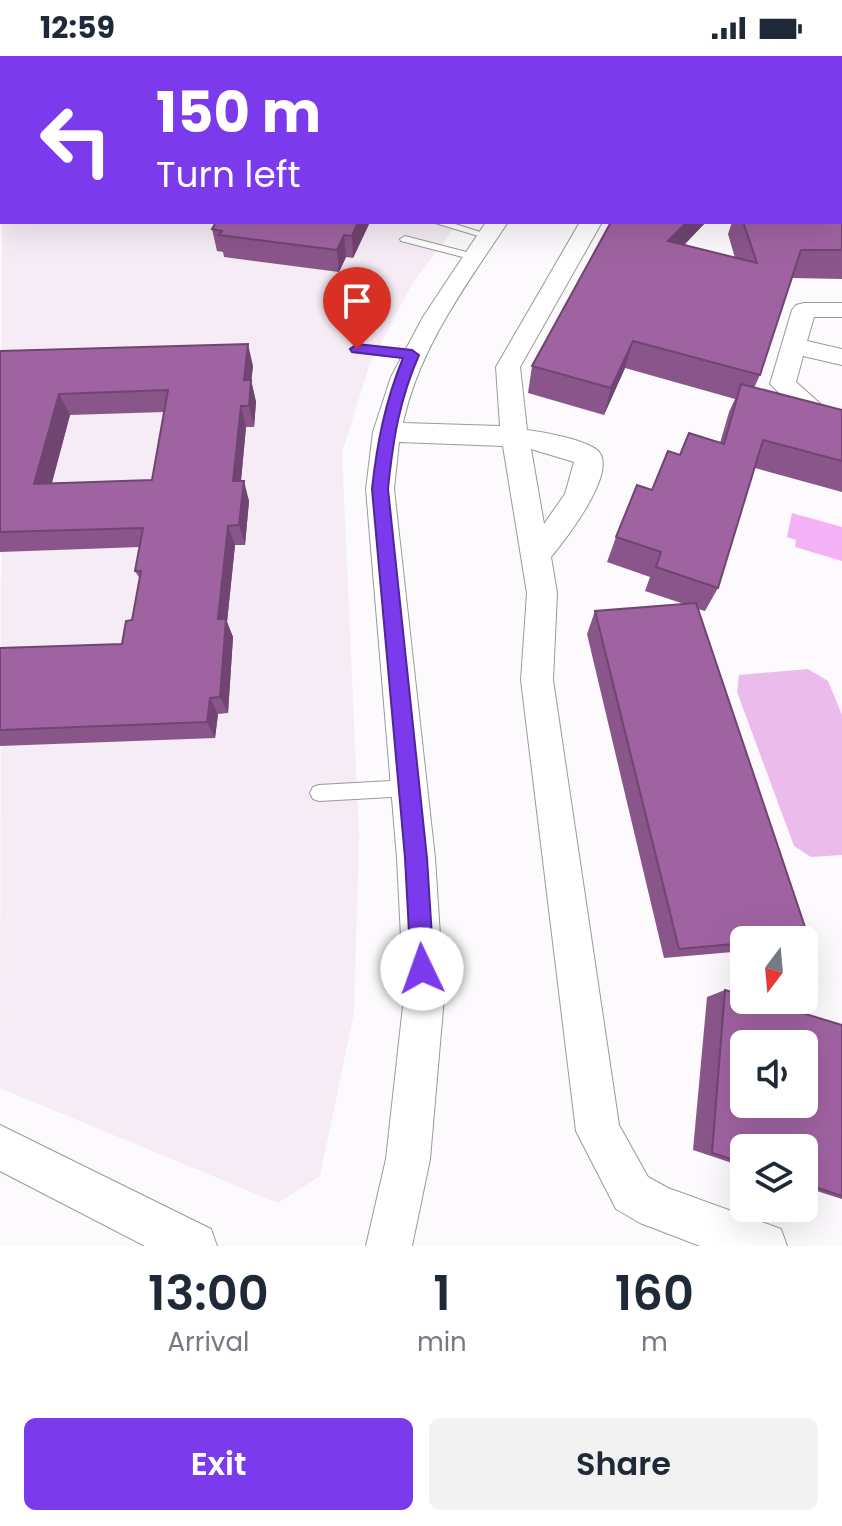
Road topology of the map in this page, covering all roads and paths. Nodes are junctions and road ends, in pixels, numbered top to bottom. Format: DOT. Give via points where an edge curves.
graph roads {
  1 [pos="443,224"];
  2 [pos="590,224"];
  3 [pos="486,238"];
  4 [pos="405,239"];
  5 [pos="842,310"];
  6 [pos="794,346"];
  7 [pos="357,349"];
  8 [pos="412,355"];
  9 [pos="842,357"];
  10 [pos="842,420"];
  11 [pos="384,443"];
  12 [pos="518,448"];
  13 [pos="535,555"];
  14 [pos="409,788"];
  15 [pos="319,793"];
  16 [pos="0,1147"];
  17 [pos="194,1246"];
  18 [pos="389,1246"];
  19 [pos="764,1246"];
  1 -- 3 [label="lane"];
  2 -- 12 [label="street" via="508,367"];
  3 -- 4 [label="lane"];
  3 -- 8 [label="street"];
  5 -- 6 [label="street" via="804,310"];
  6 -- 9 [label="street"];
  6 -- 10 [label="street" via="783,384 816,414"];
  7 -- 8 [label="lane"];
  8 -- 11 [label="street"];
  11 -- 12 [label="street"];
  11 -- 14 [label="street" via="380,489"];
  12 -- 13 [label="street"];
  12 -- 13 [label="street" via="564,446 588,457 589,467 564,521"];
  13 -- 19 [label="street" via="542,593 537,680 598,1131 632,1193 656,1207"];
  14 -- 15 [label="lane"];
  14 -- 18 [label="street" via="424,997 408,1159"];
  16 -- 17 [label="street"];
}
